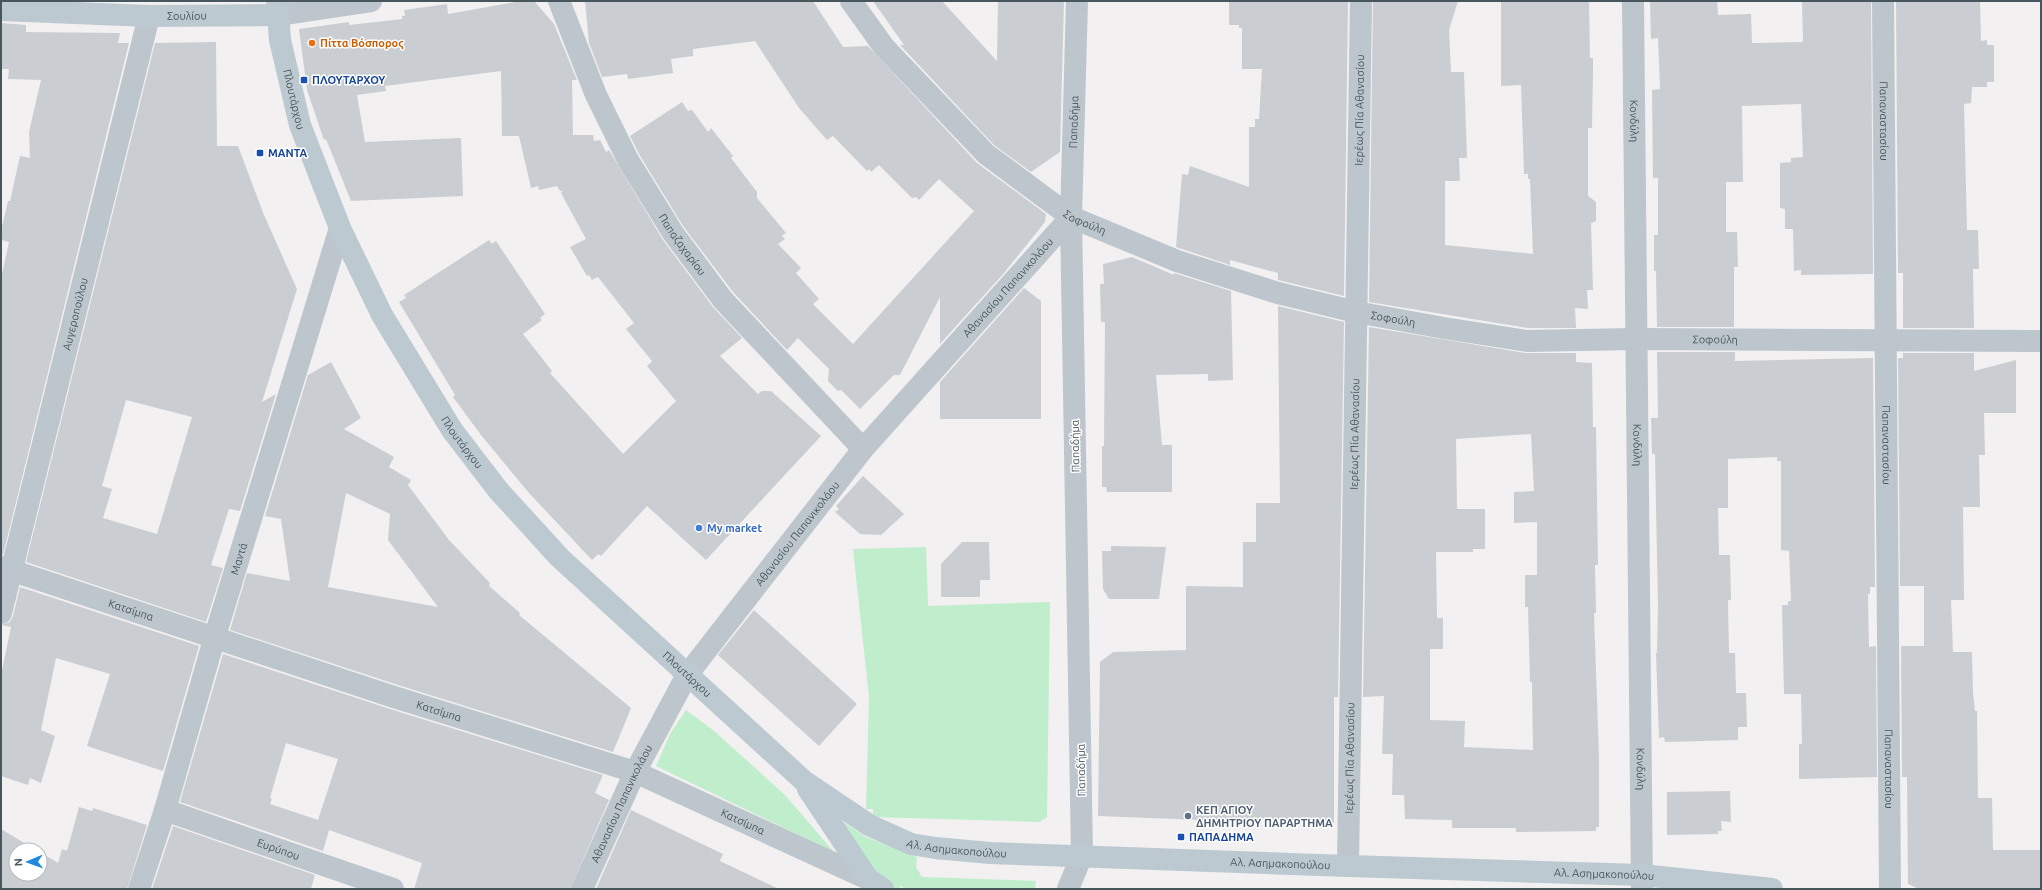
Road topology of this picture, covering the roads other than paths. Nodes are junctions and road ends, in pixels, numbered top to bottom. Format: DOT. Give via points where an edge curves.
graph roads {
  1 [pos="372,1"];
  2 [pos="559,1"];
  3 [pos="851,1"];
  4 [pos="1077,1"];
  5 [pos="1361,1"];
  6 [pos="1633,1"];
  7 [pos="1883,1"];
  8 [pos="277,8"];
  9 [pos="1,10"];
  10 [pos="148,16"];
  11 [pos="1071,217"];
  12 [pos="340,228"];
  13 [pos="1356,312"];
  14 [pos="1636,339"];
  15 [pos="1886,341"];
  16 [pos="2041,341"];
  17 [pos="863,449"];
  18 [pos="6,568"];
  19 [pos="1,613"];
  20 [pos="215,636"];
  21 [pos="687,675"];
  22 [pos="635,772"];
  23 [pos="804,781"];
  24 [pos="165,810"];
  25 [pos="1082,855"];
  26 [pos="1348,866"];
  27 [pos="1642,882"];
  28 [pos="875,884"];
  29 [pos="139,889"];
  30 [pos="393,889"];
  31 [pos="582,889"];
  32 [pos="1068,889"];
  33 [pos="1772,889"];
  34 [pos="1890,889"];
  1 -- 8 [label="street, Σουλίου"];
  2 -- 17 [label="street, Παπαζαχαρίου" via="596,95 628,160 673,233 723,300"];
  3 -- 11 [label="street, Σοφούλη" via="884,47 986,154"];
  4 -- 11 [label="street, Παπαδήμα"];
  5 -- 13 [label="street, Ιερέως Πία Αθανασίου"];
  6 -- 14 [label="street, Κονδύλη"];
  7 -- 15 [label="street, Παπαναστασίου"];
  8 -- 10 [label="street, Σουλίου"];
  8 -- 12 [label="street, Πλουτάρχου" via="280,40 300,125"];
  9 -- 10 [label="street, Σουλίου"];
  10 -- 18 [label="street, Αυγεροπούλου"];
  11 -- 13 [label="street, Σοφούλη" via="1177,261 1278,293"];
  11 -- 17 [label="street, Αθανασίου Παπανικολάου"];
  11 -- 25 [label="street, Παπαδήμα"];
  12 -- 20 [label="street, Μαντά"];
  12 -- 21 [label="street, Πλουτάρχου" via="386,322 452,430 498,490 559,557"];
  13 -- 14 [label="street, Σοφούλη" via="1527,341"];
  13 -- 26 [label="street, Ιερέως Πία Αθανασίου"];
  14 -- 15 [label="street, Σοφούλη"];
  14 -- 27 [label="street, Κονδύλη"];
  15 -- 16 [label="street, Σοφούλη"];
  15 -- 34 [label="street, Παπαναστασίου"];
  17 -- 21 [label="street, Αθανασίου Παπανικολάου"];
  18 -- 19 [label="street, Αυγεροπούλου"];
  18 -- 20 [label="street, Κατσίμπα"];
  20 -- 22 [label="street, Κατσίμπα" via="394,697"];
  20 -- 24 [label="street, Μαντά"];
  21 -- 22 [label="street, Αθανασίου Παπανικολάου"];
  21 -- 23 [label="street, Πλουτάρχου"];
  22 -- 28 [label="street, Κατσίμπα"];
  22 -- 31 [label="street, Αθανασίου Παπανικολάου"];
  23 -- 25 [label="street, Αλ. Ασημακοπούλου" via="869,825 911,844 990,853"];
  23 -- 28 [label="street, Κατσίμπα"];
  24 -- 29 [label="street, Μαντά"];
  24 -- 30 [label="street, Ευρύπου"];
  25 -- 26 [label="street, Αλ. Ασημακοπούλου"];
  25 -- 32 [label="street, Παπαδήμα"];
  26 -- 27 [label="street, Αλ. Ασημακοπούλου"];
  27 -- 33 [label="street, Αλ. Ασημακοπούλου"];
}
